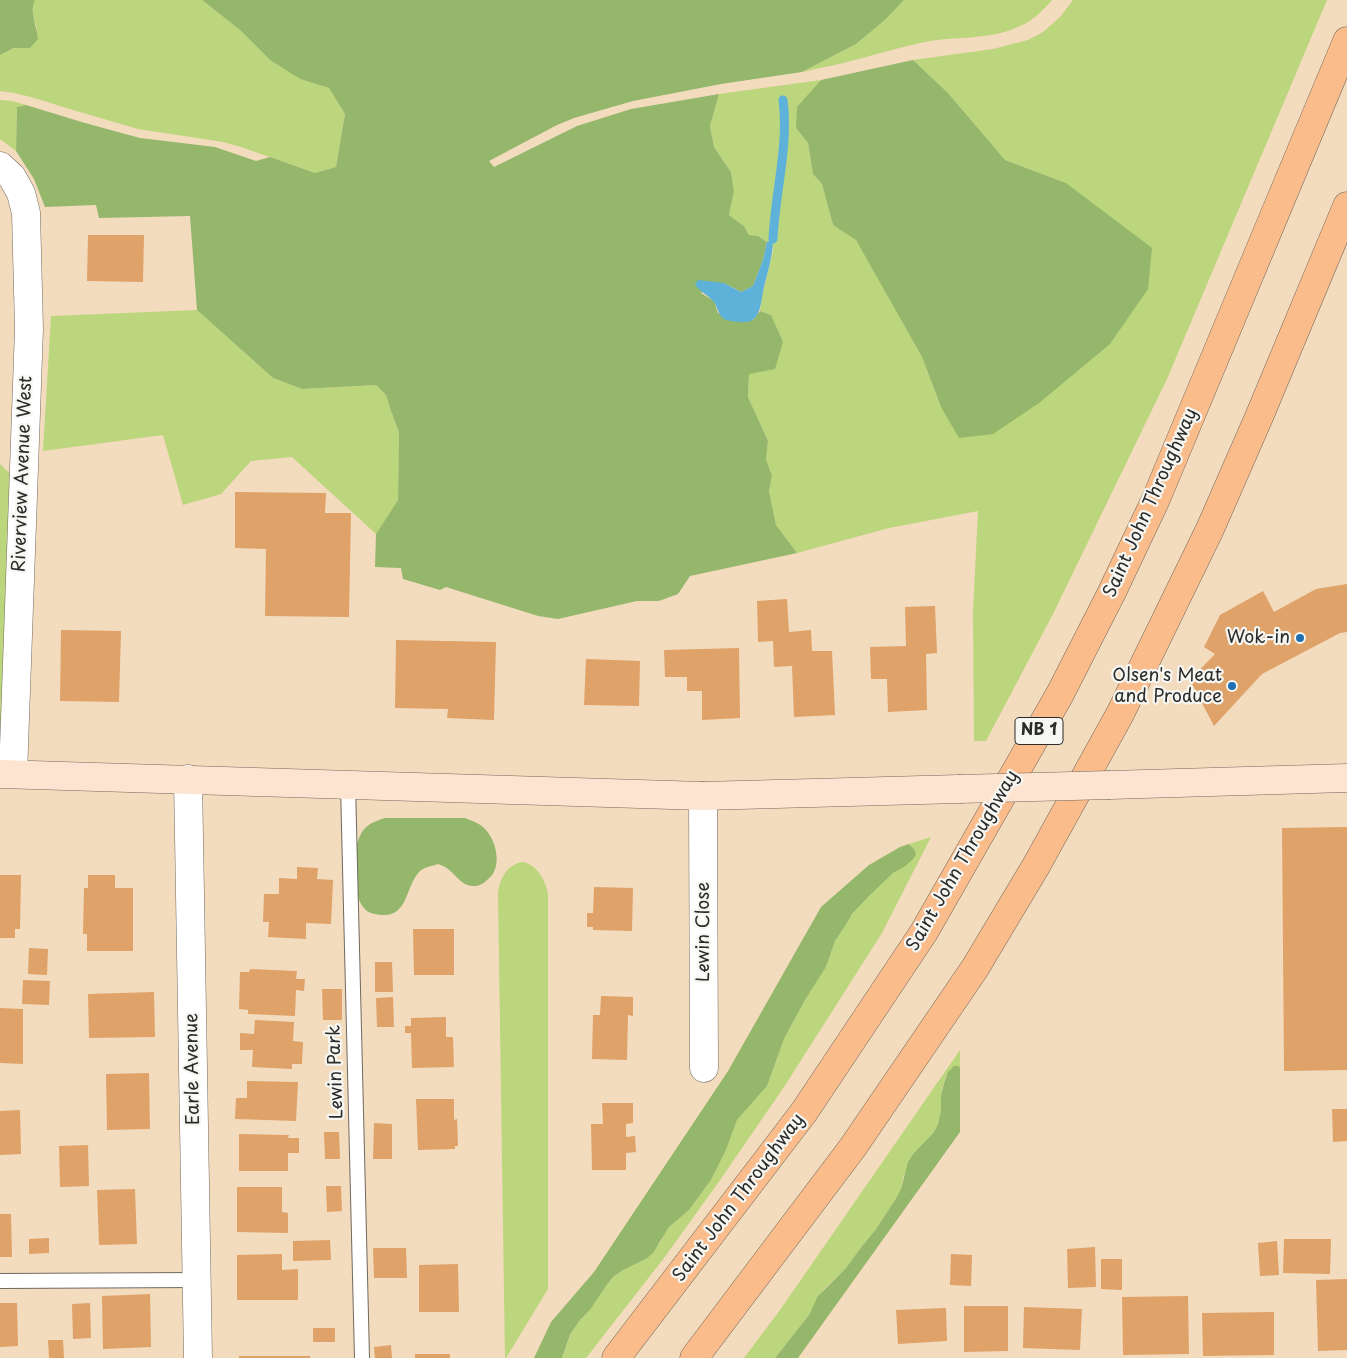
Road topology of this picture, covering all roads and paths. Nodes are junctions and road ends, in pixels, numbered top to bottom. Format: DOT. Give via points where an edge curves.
graph roads {
  1 [pos="1347,41"];
  2 [pos="6,172"];
  3 [pos="1347,206"];
  4 [pos="1347,763"];
  5 [pos="6,774"];
  6 [pos="1347,778"];
  7 [pos="188,779"];
  8 [pos="1317,779"];
  9 [pos="348,785"];
  10 [pos="703,796"];
  11 [pos="704,1068"];
  12 [pos="196,1280"];
  13 [pos="0,1281"];
  14 [pos="198,1358"];
  15 [pos="362,1358"];
  16 [pos="616,1358"];
  17 [pos="694,1358"];
  1 -- 16 [label="highway, Saint John Throughway / NB 1" via="1156,499 1060,694 924,932 804,1112"];
  2 -- 5 [label="street, Riverview Avenue West" via="21,193 26,213 29,329"];
  3 -- 17 [label="highway" via="1210,529 1120,714 1036,866 975,968 853,1147"];
  4 -- 8 [label="street"];
  5 -- 7 [label="street"];
  6 -- 8 [label="street"];
  7 -- 9 [label="street"];
  7 -- 12 [label="street, Earle Avenue"];
  8 -- 10 [label="street, bridge"];
  9 -- 10 [label="street"];
  9 -- 15 [label="lane, Lewin Park"];
  10 -- 11 [label="street, Lewin Close"];
  12 -- 13 [label="lane"];
  12 -- 14 [label="street, Earle Avenue"];
}
